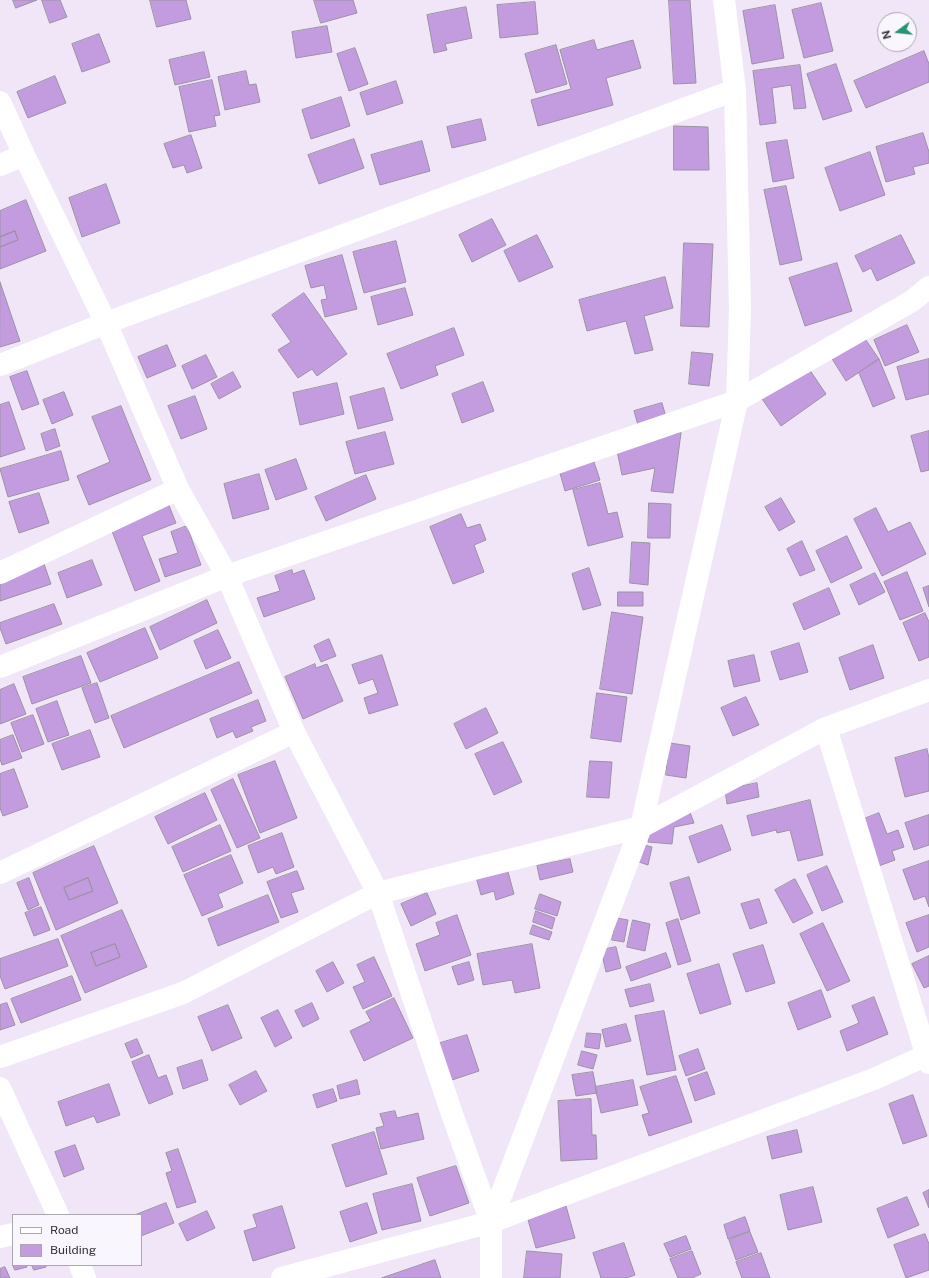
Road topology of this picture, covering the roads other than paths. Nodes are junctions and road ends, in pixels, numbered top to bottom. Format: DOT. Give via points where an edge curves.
graph roads {
  1 [pos="724,0"];
  2 [pos="735,90"];
  3 [pos="0,102"];
  4 [pos="24,155"];
  5 [pos="0,165"];
  6 [pos="929,287"];
  7 [pos="106,323"];
  8 [pos="0,365"];
  9 [pos="737,401"];
  10 [pos="178,489"];
  11 [pos="0,573"];
  12 [pos="227,576"];
  13 [pos="0,666"];
  14 [pos="929,690"];
  15 [pos="826,728"];
  16 [pos="294,732"];
  17 [pos="641,827"];
  18 [pos="0,873"];
  19 [pos="378,893"];
  20 [pos="0,1057"];
  21 [pos="928,1057"];
  22 [pos="0,1088"];
  23 [pos="58,1214"];
  24 [pos="491,1222"];
  25 [pos="12,1234"];
  26 [pos="0,1237"];
  27 [pos="80,1266"];
  28 [pos="85,1278"];
  29 [pos="282,1278"];
  30 [pos="491,1278"];
  1 -- 2 [label="street"];
  2 -- 7 [label="street"];
  2 -- 9 [label="street" via="740,310"];
  3 -- 4 [label="street"];
  4 -- 5 [label="street"];
  4 -- 7 [label="street"];
  6 -- 9 [label="street" via="912,301"];
  7 -- 8 [label="street"];
  7 -- 10 [label="street"];
  9 -- 12 [label="street"];
  9 -- 17 [label="street"];
  10 -- 11 [label="street"];
  10 -- 12 [label="street"];
  12 -- 13 [label="street"];
  12 -- 16 [label="street"];
  14 -- 15 [label="street"];
  15 -- 17 [label="street"];
  15 -- 21 [label="street"];
  16 -- 18 [label="street"];
  16 -- 19 [label="street"];
  17 -- 19 [label="street"];
  17 -- 24 [label="street"];
  19 -- 20 [label="street" via="183,992"];
  19 -- 24 [label="street"];
  21 -- 24 [label="street"];
  22 -- 23 [label="street"];
  24 -- 29 [label="street"];
  24 -- 30 [label="street"];
  25 -- 26 [label="street"];
  27 -- 28 [label="street"];
}
